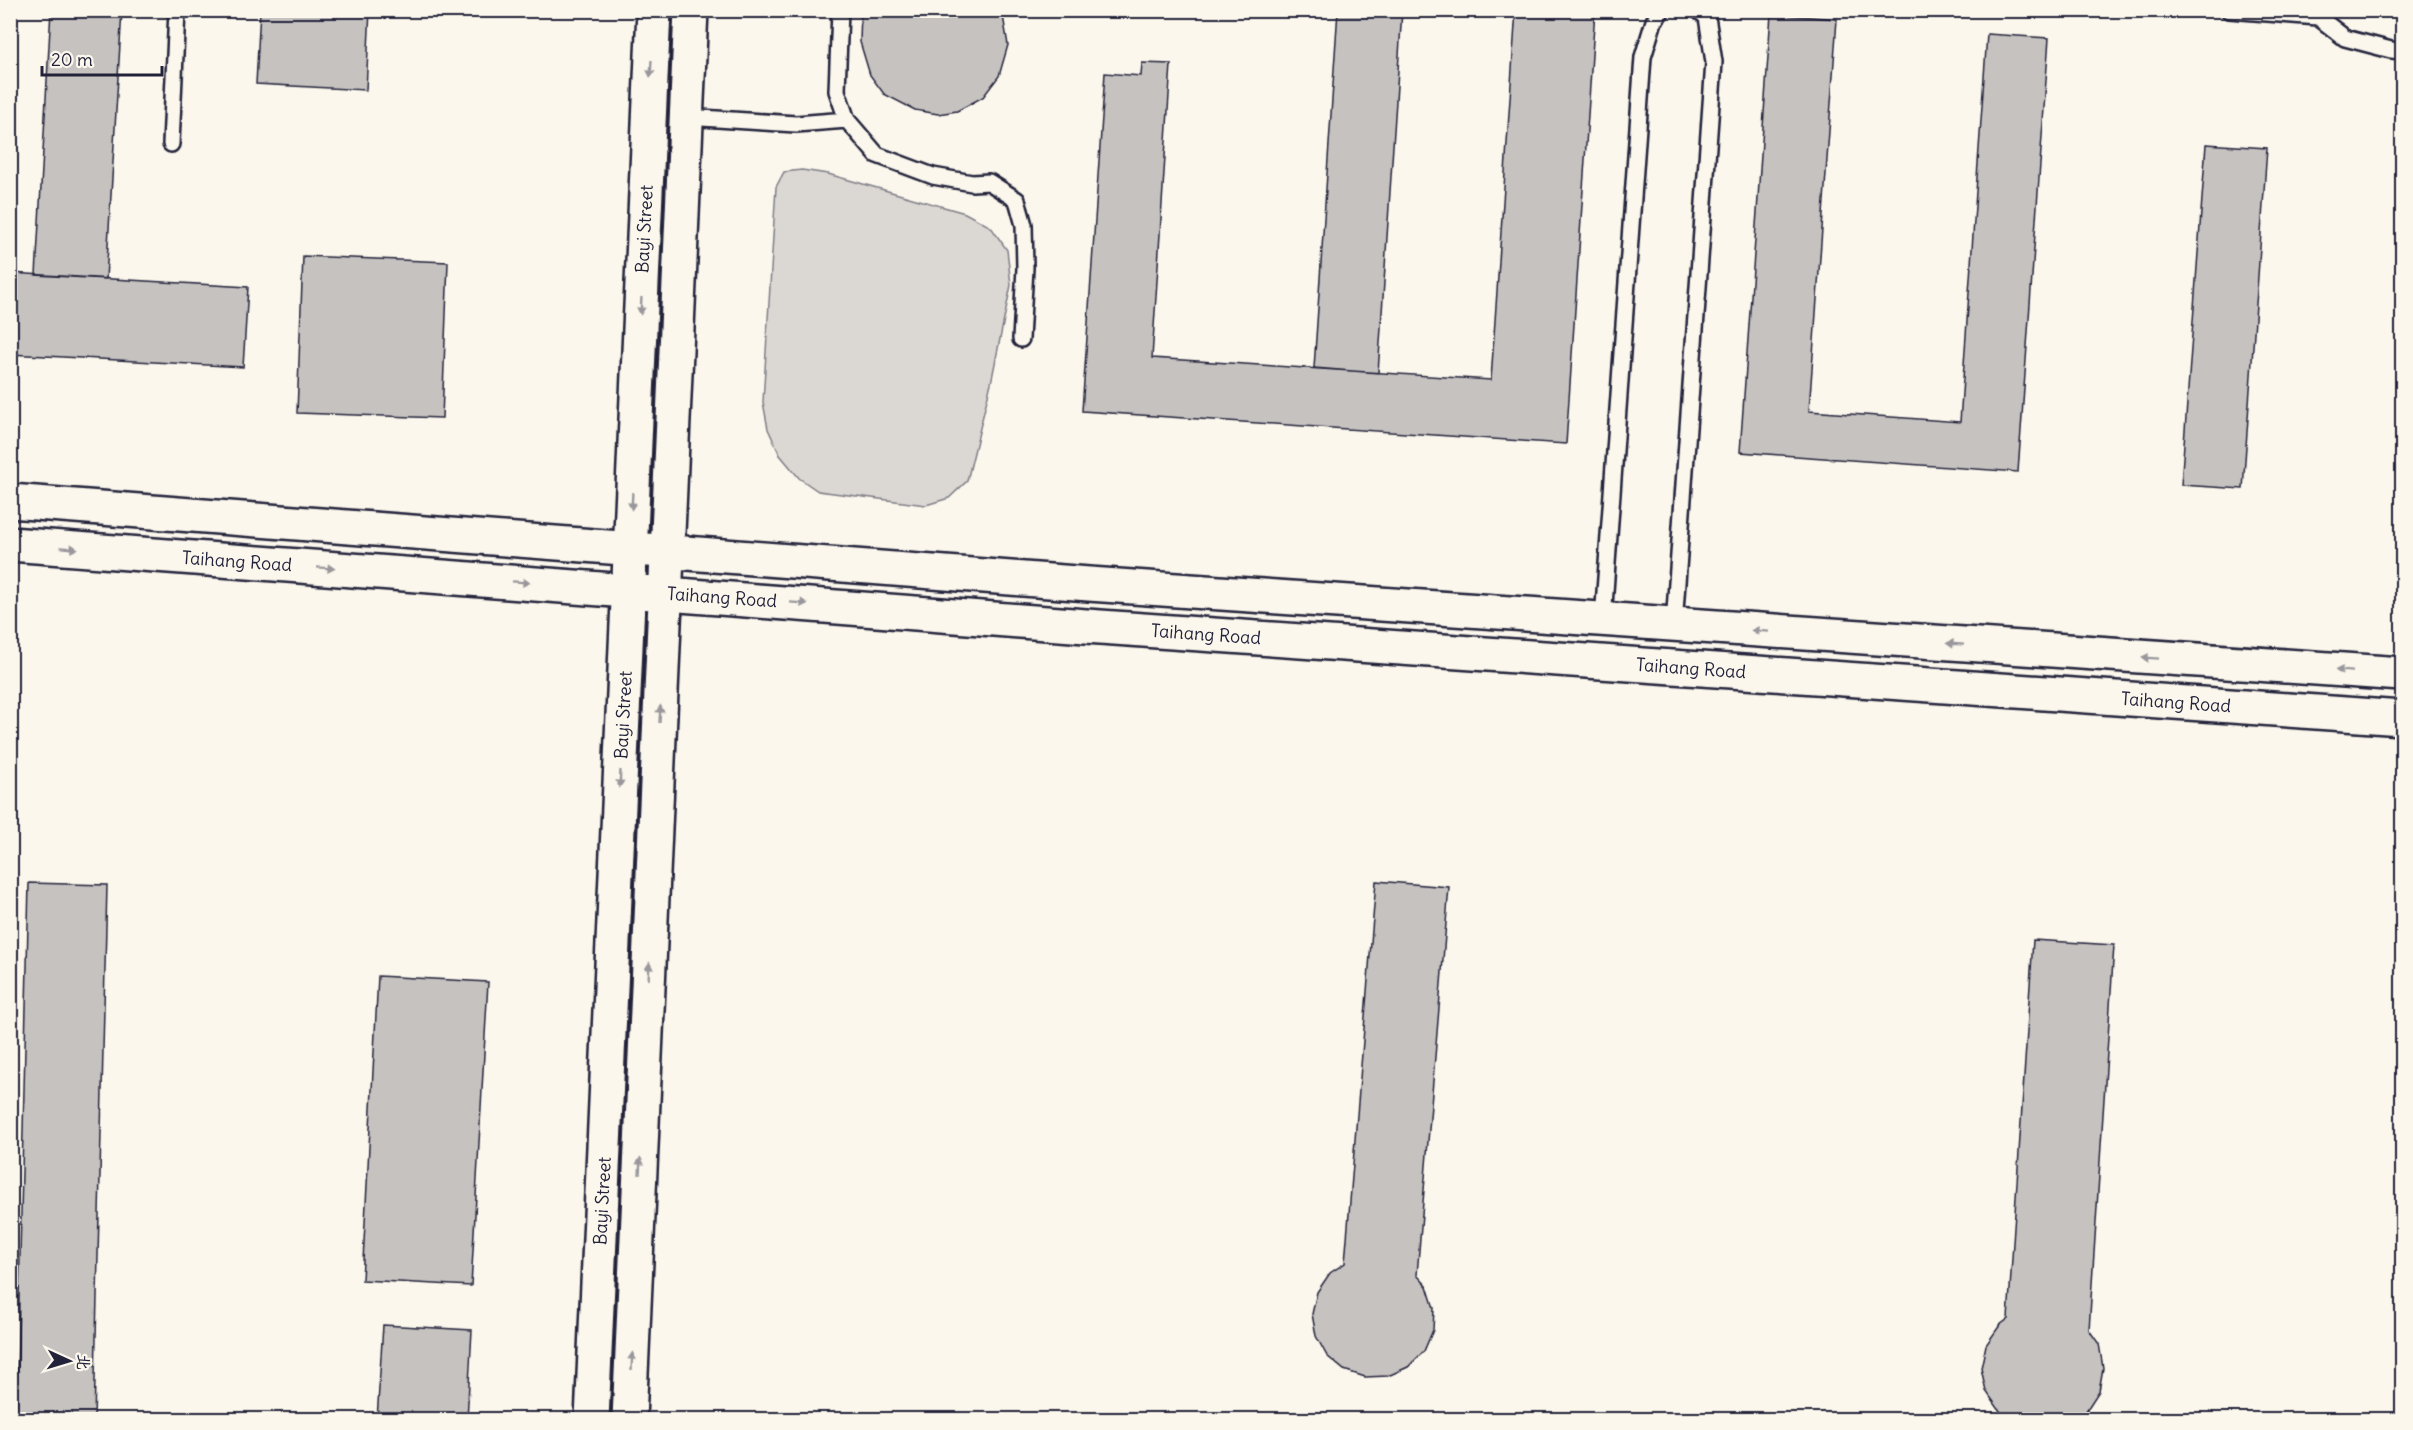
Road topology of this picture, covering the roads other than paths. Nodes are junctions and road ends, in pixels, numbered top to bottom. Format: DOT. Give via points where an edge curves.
graph roads {
  1 [pos="177,10"];
  2 [pos="654,10"];
  3 [pos="691,10"];
  4 [pos="840,10"];
  5 [pos="1662,10"];
  6 [pos="2229,10"];
  7 [pos="1706,13"];
  8 [pos="2319,14"];
  9 [pos="2403,51"];
  10 [pos="686,117"];
  11 [pos="847,120"];
  12 [pos="171,144"];
  13 [pos="1021,339"];
  14 [pos="10,501"];
  15 [pos="10,544"];
  16 [pos="630,548"];
  17 [pos="667,552"];
  18 [pos="628,591"];
  19 [pos="666,593"];
  20 [pos="1604,620"];
  21 [pos="1674,625"];
  22 [pos="2403,674"];
  23 [pos="2403,718"];
  24 [pos="592,1419"];
  25 [pos="629,1419"];
  1 -- 12 [label="lane"];
  2 -- 16 [label="street, Bayi Street, one-way"];
  3 -- 10 [label="street, Bayi Street"];
  4 -- 11 [label="lane" via="837,91"];
  5 -- 20 [label="lane" via="1654,21 1643,57"];
  6 -- 8 [label="lane"];
  7 -- 21 [label="lane" via="1714,62"];
  8 -- 9 [label="lane" via="2345,38"];
  10 -- 11 [label="lane" via="796,124"];
  10 -- 17 [label="street, Bayi Street"];
  11 -- 13 [label="lane" via="877,155 933,176 989,182 1017,200 1024,225"];
  14 -- 16 [label="street"];
  15 -- 18 [label="street, Taihang Road, one-way"];
  16 -- 17 [label="street"];
  16 -- 18 [label="street, Bayi Street"];
  17 -- 19 [label="street, Bayi Street"];
  17 -- 20 [label="street"];
  18 -- 19 [label="street, Taihang Road"];
  18 -- 24 [label="street, Bayi Street, one-way"];
  19 -- 23 [label="street, Taihang Road, one-way"];
  25 -- 19 [label="street, Bayi Street, one-way"];
  20 -- 21 [label="street"];
  22 -- 21 [label="street, one-way"];
}
